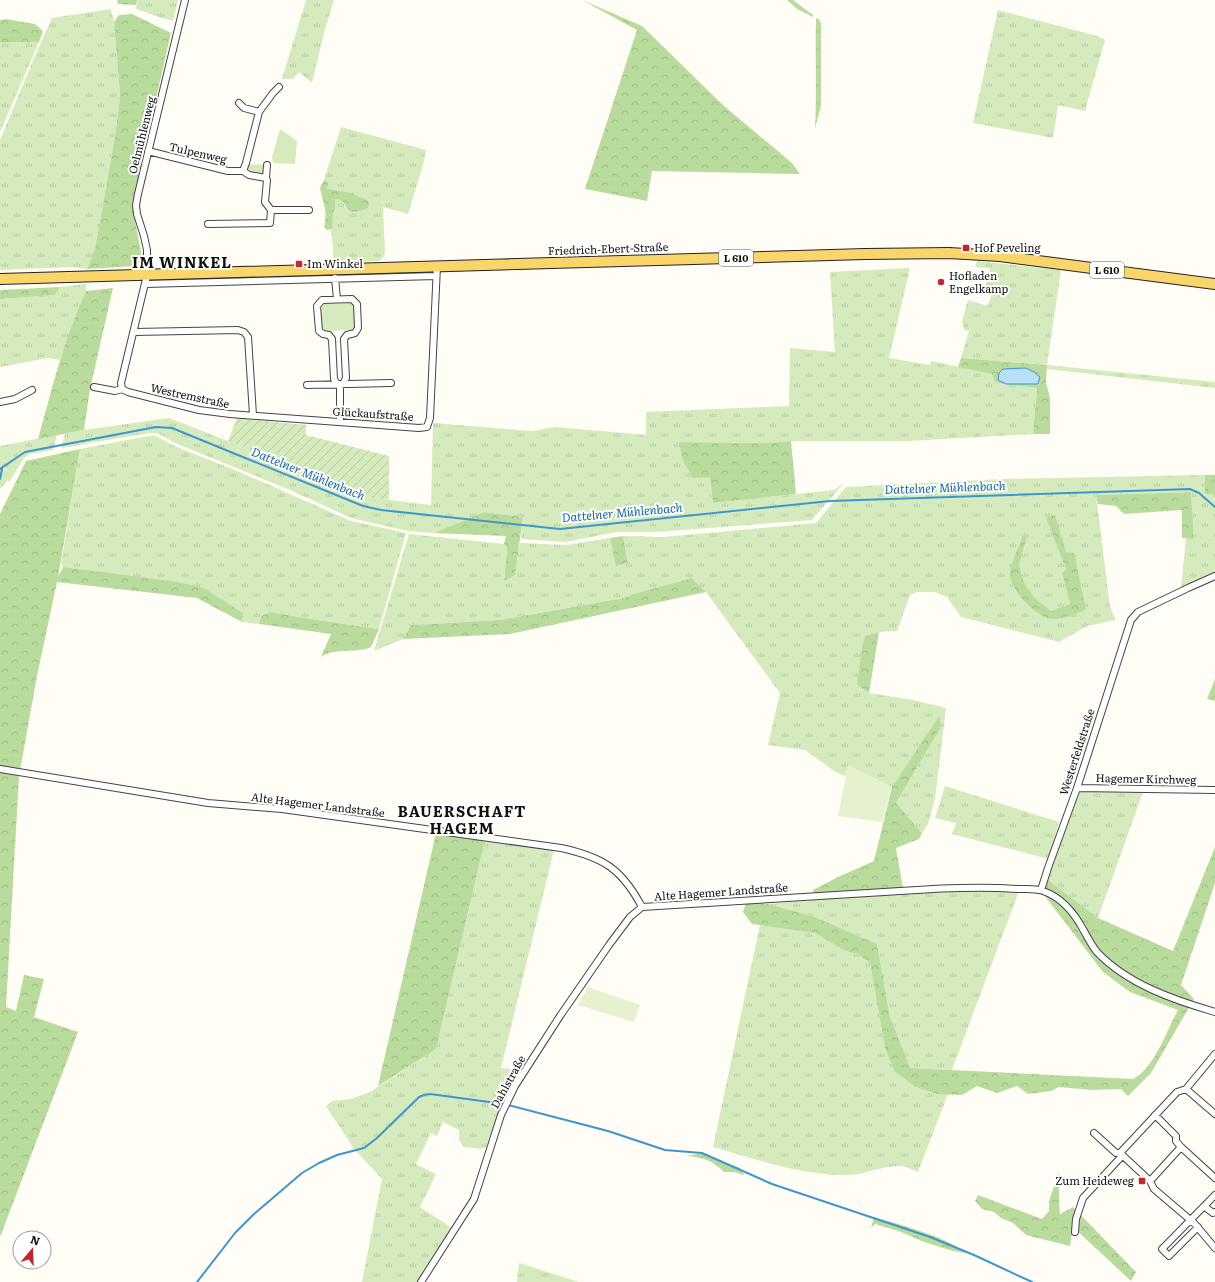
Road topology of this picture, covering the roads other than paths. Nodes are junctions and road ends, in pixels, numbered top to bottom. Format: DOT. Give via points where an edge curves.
graph roads {
  1 [pos="185,0"];
  2 [pos="279,88"];
  3 [pos="239,103"];
  4 [pos="259,112"];
  5 [pos="148,151"];
  6 [pos="267,165"];
  7 [pos="242,171"];
  8 [pos="266,179"];
  9 [pos="271,210"];
  10 [pos="309,210"];
  11 [pos="208,224"];
  12 [pos="436,271"];
  13 [pos="335,278"];
  14 [pos="0,279"];
  15 [pos="146,279"];
  16 [pos="1215,284"];
  17 [pos="337,299"];
  18 [pos="134,332"];
  19 [pos="391,383"];
  20 [pos="340,384"];
  21 [pos="307,385"];
  22 [pos="94,387"];
  23 [pos="122,388"];
  24 [pos="32,390"];
  25 [pos="0,402"];
  26 [pos="253,416"];
  27 [pos="340,422"];
  28 [pos="1215,576"];
  29 [pos="0,770"];
  30 [pos="1076,788"];
  31 [pos="1215,790"];
  32 [pos="1042,890"];
  33 [pos="642,907"];
  34 [pos="1215,1012"];
  35 [pos="1215,1054"];
  36 [pos="1186,1089"];
  37 [pos="1215,1114"];
  38 [pos="1155,1115"];
  39 [pos="1094,1133"];
  40 [pos="1181,1148"];
  41 [pos="1121,1154"];
  42 [pos="1215,1178"];
  43 [pos="1150,1181"];
  44 [pos="1215,1195"];
  45 [pos="1205,1207"];
  46 [pos="1215,1212"];
  47 [pos="1190,1220"];
  48 [pos="1198,1227"];
  49 [pos="1075,1232"];
  50 [pos="1215,1248"];
  51 [pos="421,1282"];
  1 -- 5 [label="street, Oelmühlenweg"];
  2 -- 4 [label="street"];
  3 -- 4 [label="street" via="244,108"];
  4 -- 7 [label="street"];
  5 -- 7 [label="street, Tulpenweg" via="228,171"];
  5 -- 15 [label="street, Oelmühlenweg" via="136,205 147,250"];
  6 -- 8 [label="street"];
  7 -- 8 [label="street, Tulpenweg"];
  8 -- 9 [label="street" via="265,202"];
  9 -- 10 [label="street"];
  9 -- 11 [label="street" via="270,223"];
  12 -- 13 [label="street, Friedrich-Ebert-Straße"];
  12 -- 15 [label="main road, Friedrich-Ebert-Straße / L 610"];
  12 -- 16 [label="main road, Friedrich-Ebert-Straße / L 610" via="949,253 1000,256"];
  12 -- 27 [label="street, Glückaufstraße" via="430,418 427,427"];
  13 -- 15 [label="street, Friedrich-Ebert-Straße"];
  13 -- 17 [label="street"];
  14 -- 15 [label="main road, Friedrich-Ebert-Straße / L 610"];
  15 -- 18 [label="street"];
  17 -- 20 [label="street" via="322,300 317,306 318,331 332,339 334,379"];
  17 -- 20 [label="street" via="352,299 357,304 358,330 344,338 346,378"];
  18 -- 23 [label="street" via="121,383"];
  18 -- 26 [label="street" via="244,332 248,337"];
  19 -- 20 [label="street"];
  20 -- 21 [label="street"];
  20 -- 27 [label="street"];
  22 -- 23 [label="street, Westremstraße" via="115,391"];
  23 -- 26 [label="street, Westremstraße" via="128,392 199,410"];
  24 -- 25 [label="street" via="15,399"];
  26 -- 27 [label="street, Glückaufstraße"];
  28 -- 30 [label="street, Westerfeldstraße" via="1138,612 1131,620"];
  29 -- 33 [label="street, Alte Hagemer Landstraße" via="208,803 282,809 583,852 604,862 625,880"];
  30 -- 31 [label="street, Hagemer Kirchweg"];
  30 -- 32 [label="street, Westerfeldstraße"];
  32 -- 33 [label="street, Alte Hagemer Landstraße" via="961,887"];
  32 -- 34 [label="street" via="1067,907 1096,951 1112,966 1168,997"];
  33 -- 51 [label="street, Dahlstraße" via="630,917 609,945 515,1086 501,1115 474,1199"];
  35 -- 36 [label="street"];
  36 -- 37 [label="street"];
  36 -- 38 [label="street" via="1177,1092"];
  38 -- 40 [label="street" via="1176,1136"];
  38 -- 41 [label="street"];
  39 -- 41 [label="street" via="1116,1153"];
  40 -- 42 [label="street"];
  40 -- 43 [label="street"];
  41 -- 43 [label="street"];
  41 -- 49 [label="street" via="1083,1198 1076,1219"];
  43 -- 47 [label="street" via="1154,1189"];
  44 -- 45 [label="street"];
  45 -- 46 [label="street"];
  45 -- 47 [label="street"];
  47 -- 48 [label="street"];
  47 -- 48 [label="street" via="1162,1249 1169,1256"];
  48 -- 50 [label="street"];
}
